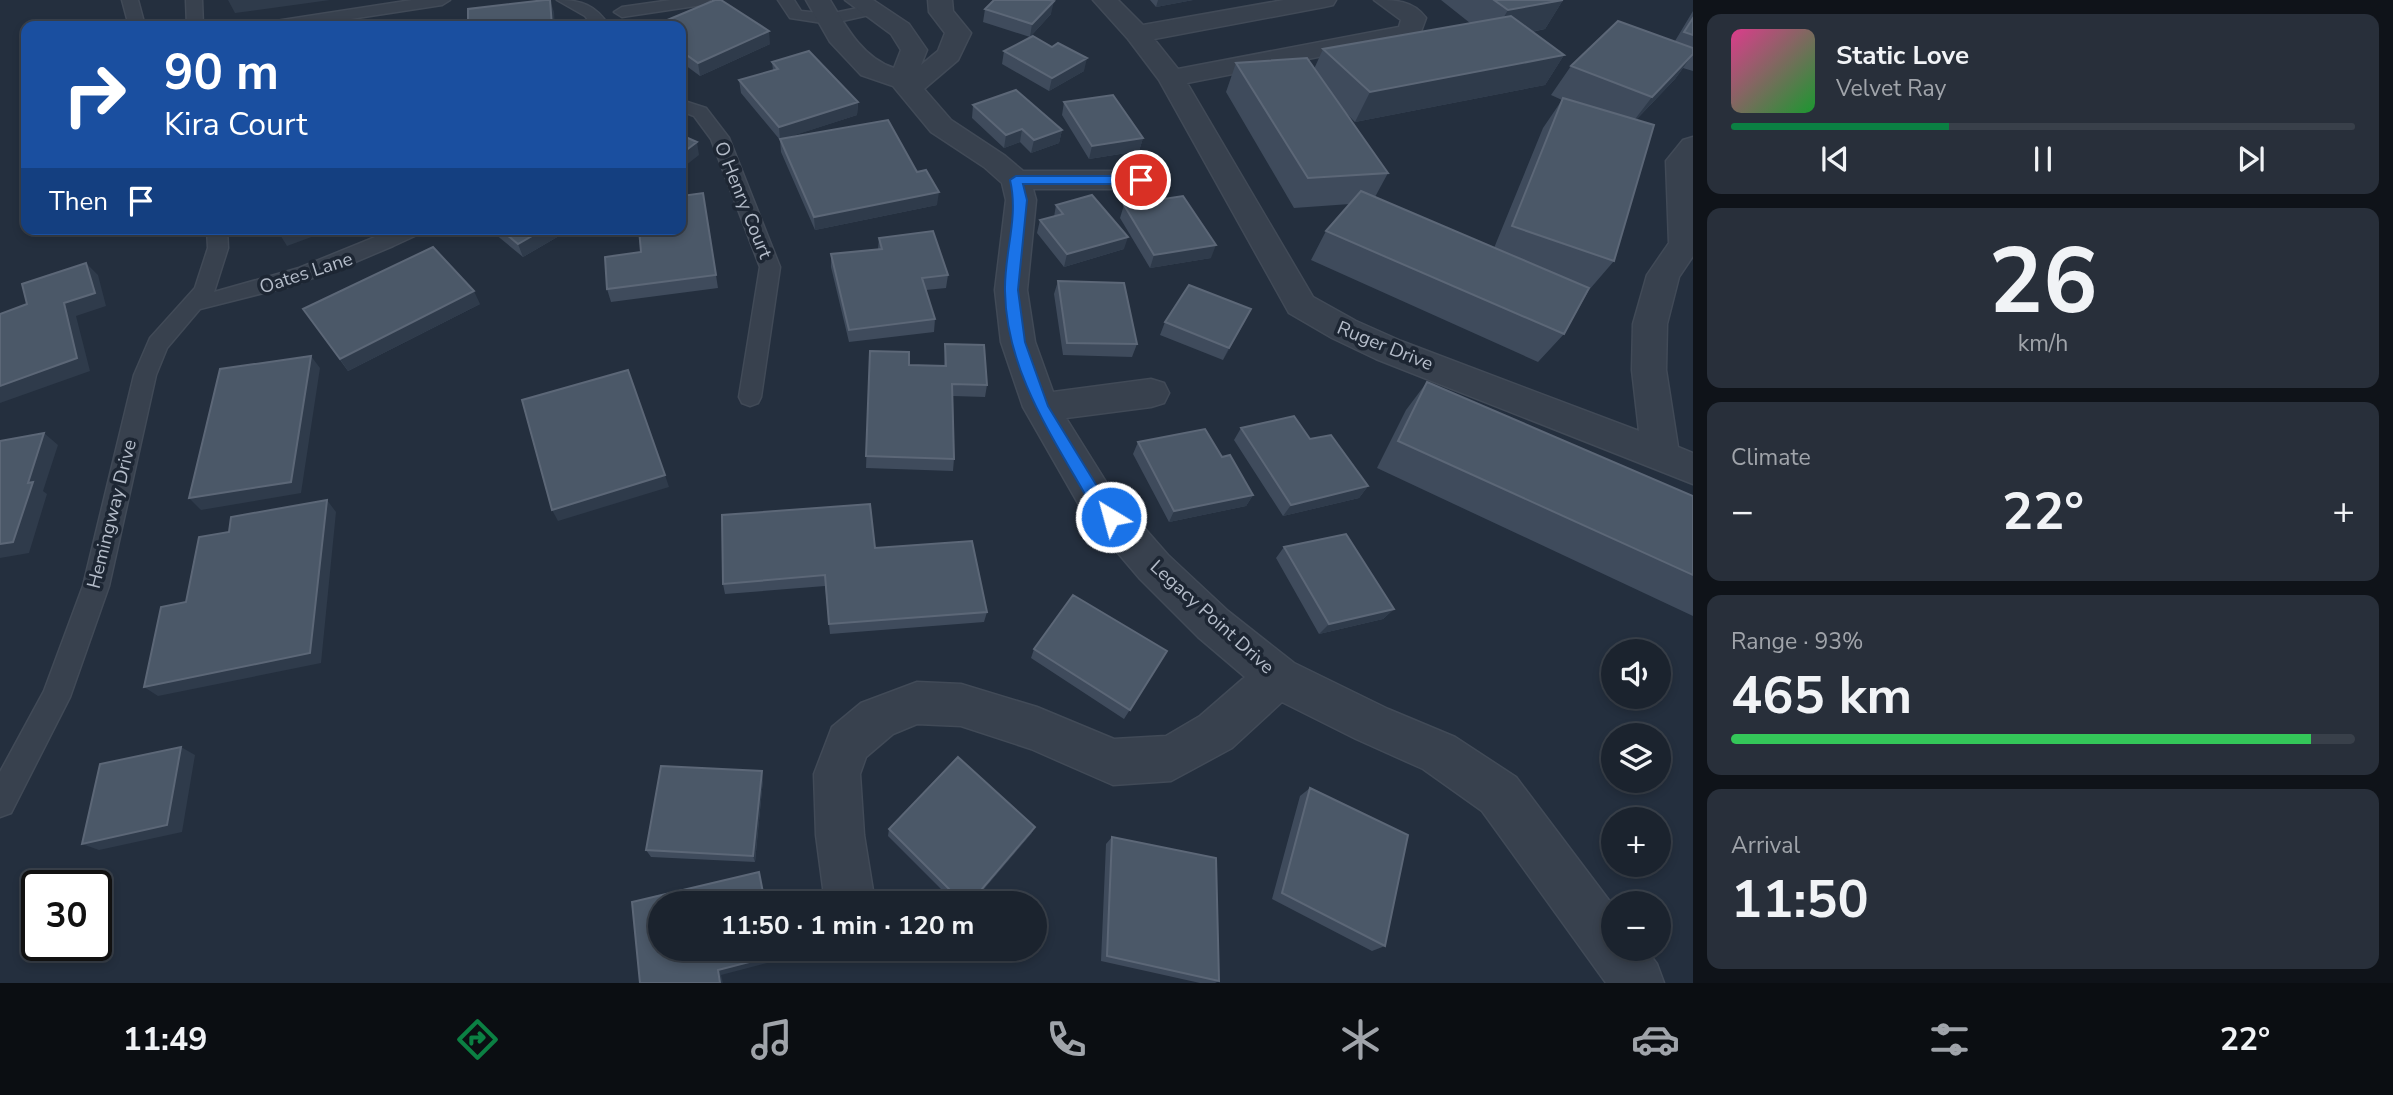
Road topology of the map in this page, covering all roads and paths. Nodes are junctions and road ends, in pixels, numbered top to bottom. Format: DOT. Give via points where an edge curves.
graph roads {
  1 [pos="130,0"];
  2 [pos="194,0"];
  3 [pos="442,0"];
  4 [pos="565,0"];
  5 [pos="702,0"];
  6 [pos="786,0"];
  7 [pos="940,0"];
  8 [pos="1105,0"];
  9 [pos="1324,0"];
  10 [pos="1386,0"];
  11 [pos="865,5"];
  12 [pos="823,10"];
  13 [pos="622,12"];
  14 [pos="136,21"];
  15 [pos="195,21"];
  16 [pos="308,21"];
  17 [pos="598,21"];
  18 [pos="1137,34"];
  19 [pos="1171,78"];
  20 [pos="906,84"];
  21 [pos="686,107"];
  22 [pos="1693,146"];
  23 [pos="1016,180"];
  24 [pos="1141,180"];
  25 [pos="217,235"];
  26 [pos="400,235"];
  27 [pos="196,303"];
  28 [pos="1151,393"];
  29 [pos="750,397"];
  30 [pos="1041,407"];
  31 [pos="1661,456"];
  32 [pos="1693,470"];
  33 [pos="1278,677"];
  34 [pos="0,802"];
  35 [pos="848,891"];
  36 [pos="1638,983"];
  1 -- 14 [label="lane"];
  2 -- 15 [label="lane"];
  3 -- 16 [label="lane"];
  4 -- 17 [label="lane" via="582,6"];
  5 -- 13 [label="lane"];
  6 -- 12 [label="lane" via="796,15"];
  7 -- 20 [label="street" via="941,12 958,33 949,55"];
  8 -- 18 [label="street, Ruger Drive"];
  9 -- 18 [label="street"];
  10 -- 19 [label="street" via="1415,18 1410,32"];
  11 -- 12 [label="lane"];
  11 -- 20 [label="street" via="900,29 914,50"];
  12 -- 20 [label="street" via="839,37 870,69"];
  18 -- 19 [label="street, Ruger Drive"];
  19 -- 31 [label="street, Ruger Drive" via="1301,305 1374,345"];
  20 -- 23 [label="street" via="941,126"];
  21 -- 29 [label="lane, O Henry Court" via="700,112 720,138 770,267"];
  22 -- 31 [label="street" via="1680,161 1685,244 1663,275 1650,324 1648,370"];
  23 -- 24 [label="street"];
  23 -- 30 [label="street, Legacy Point Drive" via="1021,200 1011,290 1018,342"];
  25 -- 27 [label="lane, Hemingway Drive" via="218,248"];
  26 -- 27 [label="lane, Oates Lane" via="362,255"];
  27 -- 34 [label="lane, Hemingway Drive" via="158,344 145,375 96,586 55,697"];
  28 -- 30 [label="street"];
  30 -- 33 [label="street, Legacy Point Drive" via="1097,501 1154,567"];
  31 -- 32 [label="street, Ruger Drive"];
  33 -- 35 [label="street" via="1216,732 1171,758 1112,762 1037,729 961,705 918,703 877,718 848,743 837,774"];
  33 -- 36 [label="street, Legacy Point Drive" via="1439,753 1499,794"];
}
